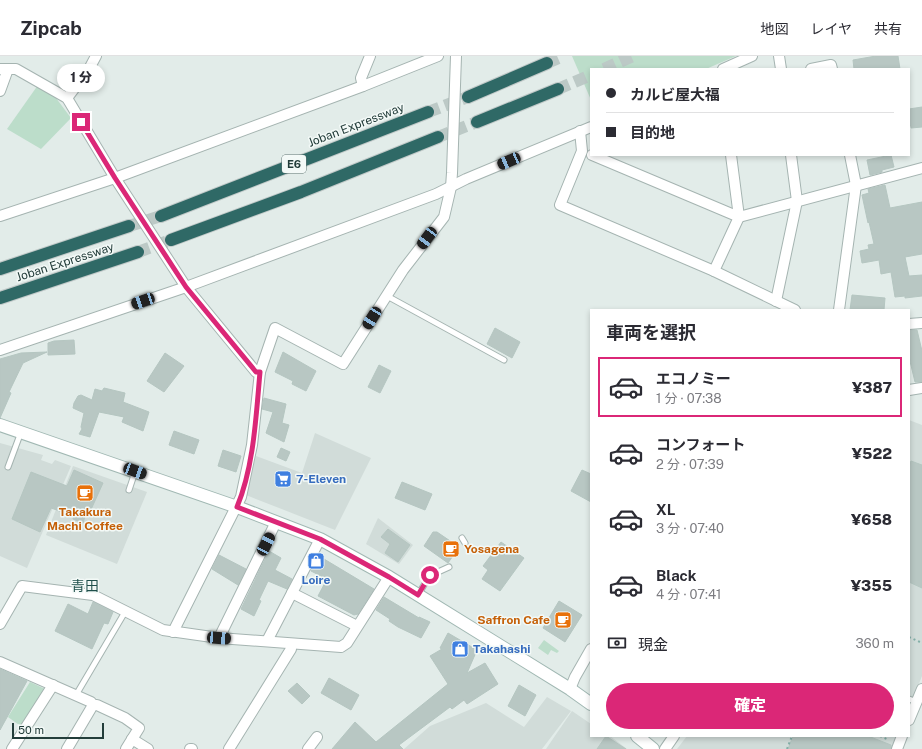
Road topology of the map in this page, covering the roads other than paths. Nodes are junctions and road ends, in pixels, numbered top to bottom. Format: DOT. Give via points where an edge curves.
graph roads {
  1 [pos="96,56"];
  2 [pos="370,56"];
  3 [pos="438,56"];
  4 [pos="456,56"];
  5 [pos="752,56"];
  6 [pos="779,56"];
  7 [pos="547,63"];
  8 [pos="725,68"];
  9 [pos="781,68"];
  10 [pos="816,68"];
  11 [pos="832,68"];
  12 [pos="4,69"];
  13 [pos="363,86"];
  14 [pos="558,89"];
  15 [pos="0,91"];
  16 [pos="468,97"];
  17 [pos="67,98"];
  18 [pos="428,112"];
  19 [pos="477,122"];
  20 [pos="590,127"];
  21 [pos="580,131"];
  22 [pos="438,137"];
  23 [pos="589,153"];
  24 [pos="596,156"];
  25 [pos="731,156"];
  26 [pos="791,156"];
  27 [pos="850,156"];
  28 [pos="922,168"];
  29 [pos="115,178"];
  30 [pos="856,185"];
  31 [pos="451,187"];
  32 [pos="797,201"];
  33 [pos="0,216"];
  34 [pos="161,216"];
  35 [pos="738,217"];
  36 [pos="130,226"];
  37 [pos="171,240"];
  38 [pos="138,252"];
  39 [pos="0,269"];
  40 [pos="714,271"];
  41 [pos="186,287"];
  42 [pos="387,296"];
  43 [pos="0,298"];
  44 [pos="776,301"];
  45 [pos="792,309"];
  46 [pos="840,309"];
  47 [pos="922,323"];
  48 [pos="910,324"];
  49 [pos="0,350"];
  50 [pos="504,360"];
  51 [pos="260,372"];
  52 [pos="922,388"];
  53 [pos="910,390"];
  54 [pos="0,425"];
  55 [pos="20,432"];
  56 [pos="8,467"];
  57 [pos="135,471"];
  58 [pos="129,490"];
  59 [pos="237,507"];
  60 [pos="276,522"];
  61 [pos="462,538"];
  62 [pos="320,539"];
  63 [pos="465,543"];
  64 [pos="449,567"];
  65 [pos="438,572"];
  66 [pos="430,575"];
  67 [pos="389,577"];
  68 [pos="292,593"];
  69 [pos="418,595"];
  70 [pos="125,612"];
  71 [pos="0,624"];
  72 [pos="357,626"];
  73 [pos="173,632"];
  74 [pos="219,638"];
  75 [pos="267,641"];
  76 [pos="291,644"];
  77 [pos="590,651"];
  78 [pos="0,662"];
  79 [pos="53,685"];
  80 [pos="570,689"];
  81 [pos="922,690"];
  82 [pos="76,695"];
  83 [pos="590,703"];
  84 [pos="912,705"];
  85 [pos="93,706"];
  86 [pos="910,715"];
  87 [pos="317,737"];
  88 [pos="638,737"];
  89 [pos="673,737"];
  90 [pos="902,737"];
  91 [pos="132,739"];
  92 [pos="12,749"];
  93 [pos="67,749"];
  94 [pos="126,749"];
  95 [pos="148,749"];
  96 [pos="229,749"];
  97 [pos="308,749"];
  98 [pos="653,749"];
  99 [pos="665,749"];
  100 [pos="897,749"];
  1 -- 17 [label="street"];
  2 -- 13 [label="street" via="361,78"];
  3 -- 13 [label="street"];
  4 -- 31 [label="street"];
  5 -- 8 [label="street"];
  6 -- 9 [label="street"];
  7 -- 16 [label="highway"];
  10 -- 11 [label="street" via="831,65"];
  12 -- 15 [label="street"];
  12 -- 17 [label="street" via="16,69"];
  13 -- 29 [label="street"];
  14 -- 19 [label="highway"];
  17 -- 29 [label="street"];
  18 -- 34 [label="highway, Joban Expressway / E6"];
  20 -- 21 [label="street"];
  21 -- 23 [label="street"];
  21 -- 31 [label="street"];
  22 -- 37 [label="highway, E6" via="301,192"];
  23 -- 40 [label="street" via="560,205"];
  24 -- 35 [label="street"];
  25 -- 35 [label="street"];
  26 -- 32 [label="street"];
  27 -- 30 [label="street"];
  28 -- 30 [label="street"];
  29 -- 33 [label="street"];
  29 -- 41 [label="street"];
  30 -- 32 [label="street"];
  30 -- 46 [label="street"];
  31 -- 41 [label="street"];
  31 -- 42 [label="street" via="444,217 403,270"];
  32 -- 35 [label="street"];
  32 -- 44 [label="street"];
  35 -- 40 [label="street"];
  36 -- 39 [label="highway, Joban Expressway"];
  38 -- 43 [label="highway, Joban Expressway"];
  40 -- 44 [label="street"];
  41 -- 49 [label="street"];
  41 -- 51 [label="street" via="256,372"];
  42 -- 50 [label="lane"];
  42 -- 51 [label="street" via="343,364 275,328"];
  44 -- 45 [label="street"];
  47 -- 48 [label="street"];
  51 -- 59 [label="street" via="252,445"];
  52 -- 53 [label="street"];
  54 -- 55 [label="street"];
  55 -- 56 [label="lane"];
  55 -- 57 [label="street"];
  57 -- 58 [label="lane"];
  57 -- 59 [label="street"];
  59 -- 60 [label="street"];
  59 -- 73 [label="street"];
  60 -- 62 [label="street"];
  60 -- 74 [label="street"];
  61 -- 63 [label="lane"];
  62 -- 67 [label="street"];
  62 -- 68 [label="street"];
  64 -- 65 [label="lane"];
  66 -- 69 [label="lane"];
  67 -- 69 [label="street"];
  67 -- 72 [label="street"];
  68 -- 72 [label="street"];
  68 -- 75 [label="street"];
  69 -- 80 [label="street"];
  70 -- 71 [label="street" via="93,595 22,586"];
  70 -- 73 [label="street"];
  70 -- 82 [label="lane"];
  72 -- 76 [label="street" via="347,643 341,647"];
  73 -- 74 [label="street"];
  74 -- 75 [label="street"];
  75 -- 76 [label="street"];
  76 -- 96 [label="street" via="292,649"];
  77 -- 80 [label="street"];
  78 -- 79 [label="street"];
  79 -- 82 [label="street"];
  79 -- 92 [label="street"];
  80 -- 83 [label="street"];
  81 -- 84 [label="street"];
  82 -- 85 [label="street" via="91,702"];
  84 -- 86 [label="street"];
  85 -- 91 [label="street" via="98,705 139,728"];
  85 -- 93 [label="street"];
  87 -- 97 [label="street"];
  88 -- 98 [label="street"];
  89 -- 99 [label="street"];
  90 -- 100 [label="street"];
  91 -- 94 [label="street"];
  91 -- 95 [label="street"];
}
